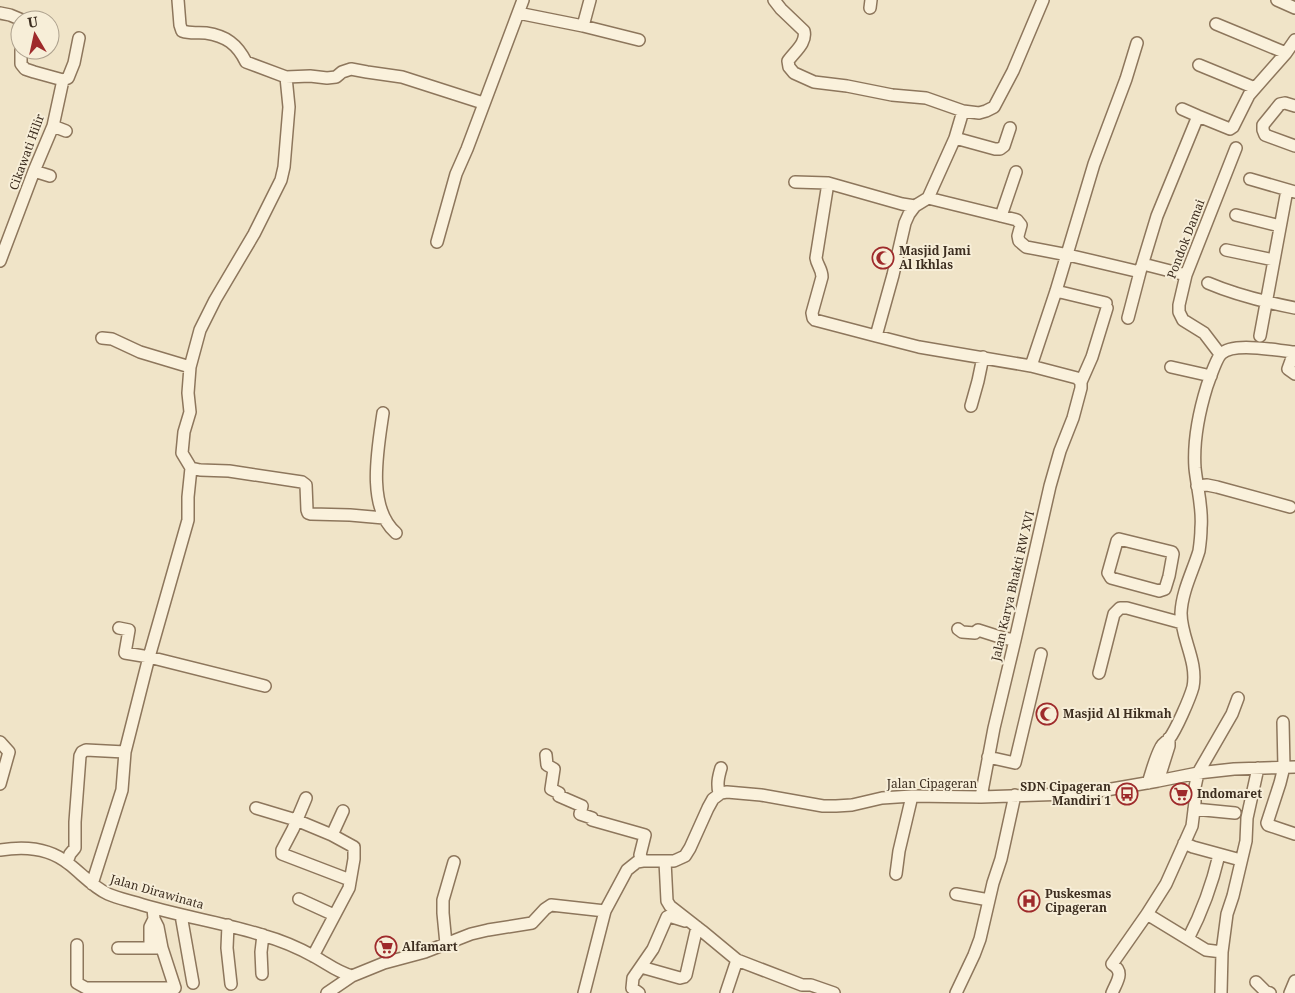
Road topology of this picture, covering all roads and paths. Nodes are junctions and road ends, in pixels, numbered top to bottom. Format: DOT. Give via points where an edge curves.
graph roads {
  1 [pos="178,0"];
  2 [pos="523,0"];
  3 [pos="590,0"];
  4 [pos="1043,0"];
  5 [pos="1277,0"];
  6 [pos="778,4"];
  7 [pos="1295,8"];
  8 [pos="518,13"];
  9 [pos="1216,24"];
  10 [pos="583,26"];
  11 [pos="79,38"];
  12 [pos="639,40"];
  13 [pos="1295,40"];
  14 [pos="1137,43"];
  15 [pos="1286,53"];
  16 [pos="21,60"];
  17 [pos="1199,65"];
  18 [pos="286,77"];
  19 [pos="63,80"];
  20 [pos="1254,88"];
  21 [pos="483,103"];
  22 [pos="1295,106"];
  23 [pos="1182,109"];
  24 [pos="964,111"];
  25 [pos="1198,116"];
  26 [pos="53,126"];
  27 [pos="1010,128"];
  28 [pos="66,131"];
  29 [pos="955,138"];
  30 [pos="1295,146"];
  31 [pos="1236,148"];
  32 [pos="34,171"];
  33 [pos="1016,172"];
  34 [pos="50,176"];
  35 [pos="1250,179"];
  36 [pos="795,182"];
  37 [pos="828,184"];
  38 [pos="1291,191"];
  39 [pos="928,198"];
  40 [pos="915,206"];
  41 [pos="1236,215"];
  42 [pos="1001,216"];
  43 [pos="1280,226"];
  44 [pos="437,242"];
  45 [pos="1226,250"];
  46 [pos="1068,255"];
  47 [pos="1274,260"];
  48 [pos="0,261"];
  49 [pos="1141,268"];
  50 [pos="1186,275"];
  51 [pos="1208,283"];
  52 [pos="1056,291"];
  53 [pos="1266,302"];
  54 [pos="1295,308"];
  55 [pos="1128,318"];
  56 [pos="876,336"];
  57 [pos="1260,336"];
  58 [pos="102,338"];
  59 [pos="1294,352"];
  60 [pos="1220,354"];
  61 [pos="984,357"];
  62 [pos="1031,366"];
  63 [pos="190,367"];
  64 [pos="1171,367"];
  65 [pos="1295,374"];
  66 [pos="1211,376"];
  67 [pos="1082,382"];
  68 [pos="971,406"];
  69 [pos="383,414"];
  70 [pos="191,468"];
  71 [pos="1197,486"];
  72 [pos="1290,507"];
  73 [pos="384,518"];
  74 [pos="396,533"];
  75 [pos="1169,576"];
  76 [pos="1187,584"];
  77 [pos="1182,623"];
  78 [pos="119,628"];
  79 [pos="958,629"];
  80 [pos="1015,640"];
  81 [pos="1041,654"];
  82 [pos="149,657"];
  83 [pos="1098,673"];
  84 [pos="265,686"];
  85 [pos="1238,698"];
  86 [pos="1283,722"];
  87 [pos="0,742"];
  88 [pos="126,752"];
  89 [pos="546,755"];
  90 [pos="988,757"];
  91 [pos="1289,767"];
  92 [pos="721,768"];
  93 [pos="1258,768"];
  94 [pos="1198,773"];
  95 [pos="1153,782"];
  96 [pos="0,784"];
  97 [pos="719,794"];
  98 [pos="1015,795"];
  99 [pos="912,796"];
  100 [pos="981,797"];
  101 [pos="306,798"];
  102 [pos="256,808"];
  103 [pos="1194,809"];
  104 [pos="343,811"];
  105 [pos="1235,813"];
  106 [pos="296,820"];
  107 [pos="1295,834"];
  108 [pos="332,836"];
  109 [pos="1184,843"];
  110 [pos="0,850"];
  111 [pos="1219,855"];
  112 [pos="1237,859"];
  113 [pos="644,861"];
  114 [pos="666,861"];
  115 [pos="67,862"];
  116 [pos="454,862"];
  117 [pos="896,874"];
  118 [pos="350,880"];
  119 [pos="92,884"];
  120 [pos="956,894"];
  121 [pos="299,898"];
  122 [pos="988,900"];
  123 [pos="606,911"];
  124 [pos="153,914"];
  125 [pos="1147,914"];
  126 [pos="181,915"];
  127 [pos="334,915"];
  128 [pos="694,924"];
  129 [pos="228,925"];
  130 [pos="263,935"];
  131 [pos="1188,939"];
  132 [pos="446,944"];
  133 [pos="77,945"];
  134 [pos="118,948"];
  135 [pos="156,948"];
  136 [pos="1216,951"];
  137 [pos="313,956"];
  138 [pos="737,960"];
  139 [pos="641,967"];
  140 [pos="262,974"];
  141 [pos="352,976"];
  142 [pos="1295,981"];
  143 [pos="1256,982"];
  144 [pos="193,983"];
  145 [pos="231,984"];
  146 [pos="801,989"];
  147 [pos="175,991"];
  148 [pos="327,993"];
  149 [pos="584,993"];
  150 [pos="639,993"];
  151 [pos="726,993"];
  152 [pos="834,993"];
  153 [pos="956,993"];
  154 [pos="1112,993"];
  155 [pos="1221,993"];
  156 [pos="1270,993"];
  157 [pos="1290,993"];
  1 -- 18 [label="street" via="182,31 225,39 240,50 246,62"];
  2 -- 8 [label="street"];
  3 -- 10 [label="street"];
  4 -- 24 [label="street" via="994,107 979,113"];
  5 -- 7 [label="street"];
  6 -- 24 [label="street" via="804,31 804,40 788,61 789,67 799,76 814,82 926,98"];
  8 -- 10 [label="street"];
  8 -- 21 [label="street"];
  9 -- 15 [label="street"];
  10 -- 12 [label="street"];
  11 -- 19 [label="street, Cikawati Hilir" via="74,63 68,78"];
  13 -- 15 [label="street"];
  14 -- 46 [label="street" via="1094,164"];
  15 -- 20 [label="street"];
  16 -- 19 [label="street" via="26,69"];
  17 -- 20 [label="street"];
  18 -- 21 [label="street" via="336,77 351,69 402,77"];
  18 -- 63 [label="street" via="289,107 281,180 200,330"];
  19 -- 26 [label="street, Cikawati Hilir"];
  20 -- 25 [label="street" via="1234,127"];
  21 -- 44 [label="street" via="456,174"];
  22 -- 30 [label="street" via="1280,104 1263,125 1265,135"];
  23 -- 25 [label="street"];
  24 -- 29 [label="street"];
  25 -- 49 [label="street" via="1157,216"];
  26 -- 28 [label="street"];
  26 -- 32 [label="street, Cikawati Hilir"];
  27 -- 29 [label="street" via="1000,149"];
  29 -- 39 [label="street"];
  31 -- 50 [label="street, Pondok Damai"];
  32 -- 34 [label="street"];
  32 -- 48 [label="street, Cikawati Hilir"];
  33 -- 42 [label="street"];
  35 -- 38 [label="street"];
  36 -- 37 [label="street"];
  37 -- 40 [label="street"];
  37 -- 56 [label="street" via="816,258 822,277 812,316 815,320"];
  38 -- 43 [label="street"];
  39 -- 40 [label="street"];
  39 -- 42 [label="street"];
  40 -- 56 [label="street" via="905,223"];
  41 -- 43 [label="street"];
  42 -- 46 [label="street" via="1019,222 1019,239 1023,246"];
  43 -- 47 [label="street"];
  45 -- 47 [label="street"];
  46 -- 49 [label="street"];
  46 -- 52 [label="street"];
  47 -- 53 [label="street"];
  49 -- 50 [label="street"];
  49 -- 55 [label="street"];
  50 -- 60 [label="street, Pondok Damai" via="1179,312 1183,320 1204,333"];
  51 -- 53 [label="street"];
  52 -- 62 [label="street"];
  52 -- 67 [label="street, Jalan Karya Bhakti RW XVI" via="1106,306"];
  53 -- 54 [label="street"];
  53 -- 57 [label="street"];
  56 -- 61 [label="street" via="919,347"];
  58 -- 63 [label="street"];
  59 -- 60 [label="street" via="1234,348"];
  59 -- 65 [label="street" via="1288,369"];
  60 -- 66 [label="street"];
  61 -- 62 [label="street"];
  61 -- 68 [label="street"];
  62 -- 67 [label="street"];
  63 -- 70 [label="street" via="190,412 182,453"];
  64 -- 66 [label="street"];
  66 -- 71 [label="street" via="1194,448"];
  67 -- 80 [label="street, Jalan Karya Bhakti RW XVI" via="1050,486"];
  69 -- 73 [label="street" via="376,484"];
  70 -- 73 [label="street" via="302,482 306,485 307,510 311,514"];
  70 -- 82 [label="street" via="188,520"];
  71 -- 72 [label="street" via="1217,487"];
  71 -- 76 [label="street" via="1202,527 1199,549"];
  73 -- 74 [label="street"];
  75 -- 75 [label="street" via="1165,589 1159,591 1108,576 1117,541 1172,552"];
  75 -- 76 [label="street"];
  76 -- 77 [label="street" via="1182,601"];
  77 -- 83 [label="street" via="1120,608 1114,614"];
  77 -- 95 [label="street" via="1192,658 1193,686"];
  78 -- 82 [label="street" via="129,630 125,653"];
  79 -- 80 [label="street" via="975,633 978,630"];
  80 -- 90 [label="street, Jalan Karya Bhakti RW XVI"];
  81 -- 90 [label="street" via="1015,763"];
  82 -- 84 [label="street"];
  82 -- 88 [label="street"];
  85 -- 94 [label="street"];
  86 -- 91 [label="street"];
  87 -- 96 [label="street" via="9,752"];
  88 -- 115 [label="street" via="82,752 74,822 75,848"];
  88 -- 119 [label="street" via="122,790"];
  89 -- 113 [label="street" via="547,765 554,768 551,789 582,806 580,814 592,820 645,836 640,855"];
  90 -- 100 [label="street, Jalan Karya Bhakti RW XVI"];
  91 -- 93 [label="street, Jalan Cipageran"];
  91 -- 107 [label="street" via="1266,823"];
  92 -- 97 [label="street" via="717,785"];
  93 -- 94 [label="street, Jalan Cipageran"];
  93 -- 136 [label="street" via="1246,818 1246,840"];
  94 -- 95 [label="street, Jalan Cipageran"];
  94 -- 103 [label="street"];
  95 -- 98 [label="street, Jalan Cipageran" via="1078,793"];
  97 -- 99 [label="street, Jalan Cipageran" via="754,794 823,806"];
  97 -- 114 [label="street" via="708,808 685,856"];
  98 -- 100 [label="street, Jalan Cipageran"];
  98 -- 122 [label="street"];
  99 -- 100 [label="street, Jalan Cipageran"];
  99 -- 117 [label="street"];
  101 -- 106 [label="street"];
  102 -- 106 [label="street"];
  103 -- 105 [label="street"];
  103 -- 109 [label="street" via="1192,826"];
  104 -- 108 [label="street"];
  106 -- 108 [label="street"];
  106 -- 118 [label="street" via="282,854"];
  108 -- 118 [label="street" via="354,847"];
  109 -- 111 [label="street"];
  109 -- 125 [label="street" via="1166,884"];
  110 -- 115 [label="street, Jalan Dirawinata" via="39,850"];
  111 -- 112 [label="street"];
  111 -- 131 [label="street" via="1205,904"];
  113 -- 114 [label="street"];
  113 -- 123 [label="street" via="627,870"];
  114 -- 128 [label="street" via="667,901"];
  115 -- 119 [label="street, Jalan Dirawinata"];
  116 -- 132 [label="street" via="443,900"];
  118 -- 127 [label="street"];
  119 -- 124 [label="street, Jalan Dirawinata"];
  120 -- 122 [label="street"];
  121 -- 127 [label="street"];
  122 -- 153 [label="street" via="974,955"];
  123 -- 132 [label="street" via="551,905 532,923 479,932"];
  123 -- 149 [label="street"];
  124 -- 126 [label="street, Jalan Dirawinata"];
  124 -- 135 [label="street" via="158,927"];
  125 -- 131 [label="street"];
  125 -- 154 [label="street" via="1112,964 1120,971"];
  126 -- 129 [label="street, Jalan Dirawinata"];
  126 -- 144 [label="street"];
  127 -- 137 [label="street"];
  128 -- 138 [label="street"];
  128 -- 139 [label="street" via="667,917"];
  128 -- 139 [label="street" via="684,977"];
  129 -- 130 [label="street, Jalan Dirawinata"];
  129 -- 145 [label="street"];
  130 -- 137 [label="street, Jalan Dirawinata"];
  130 -- 140 [label="street"];
  131 -- 136 [label="street" via="1206,950"];
  132 -- 141 [label="street"];
  133 -- 147 [label="street" via="76,983 83,987"];
  134 -- 135 [label="street"];
  135 -- 147 [label="street"];
  136 -- 155 [label="street"];
  137 -- 141 [label="street, Jalan Dirawinata"];
  138 -- 146 [label="street"];
  138 -- 151 [label="street"];
  139 -- 150 [label="street" via="632,983 632,988"];
  141 -- 148 [label="street"];
  142 -- 157 [label="street"];
  143 -- 156 [label="street"];
  146 -- 152 [label="street" via="811,985"];
}
